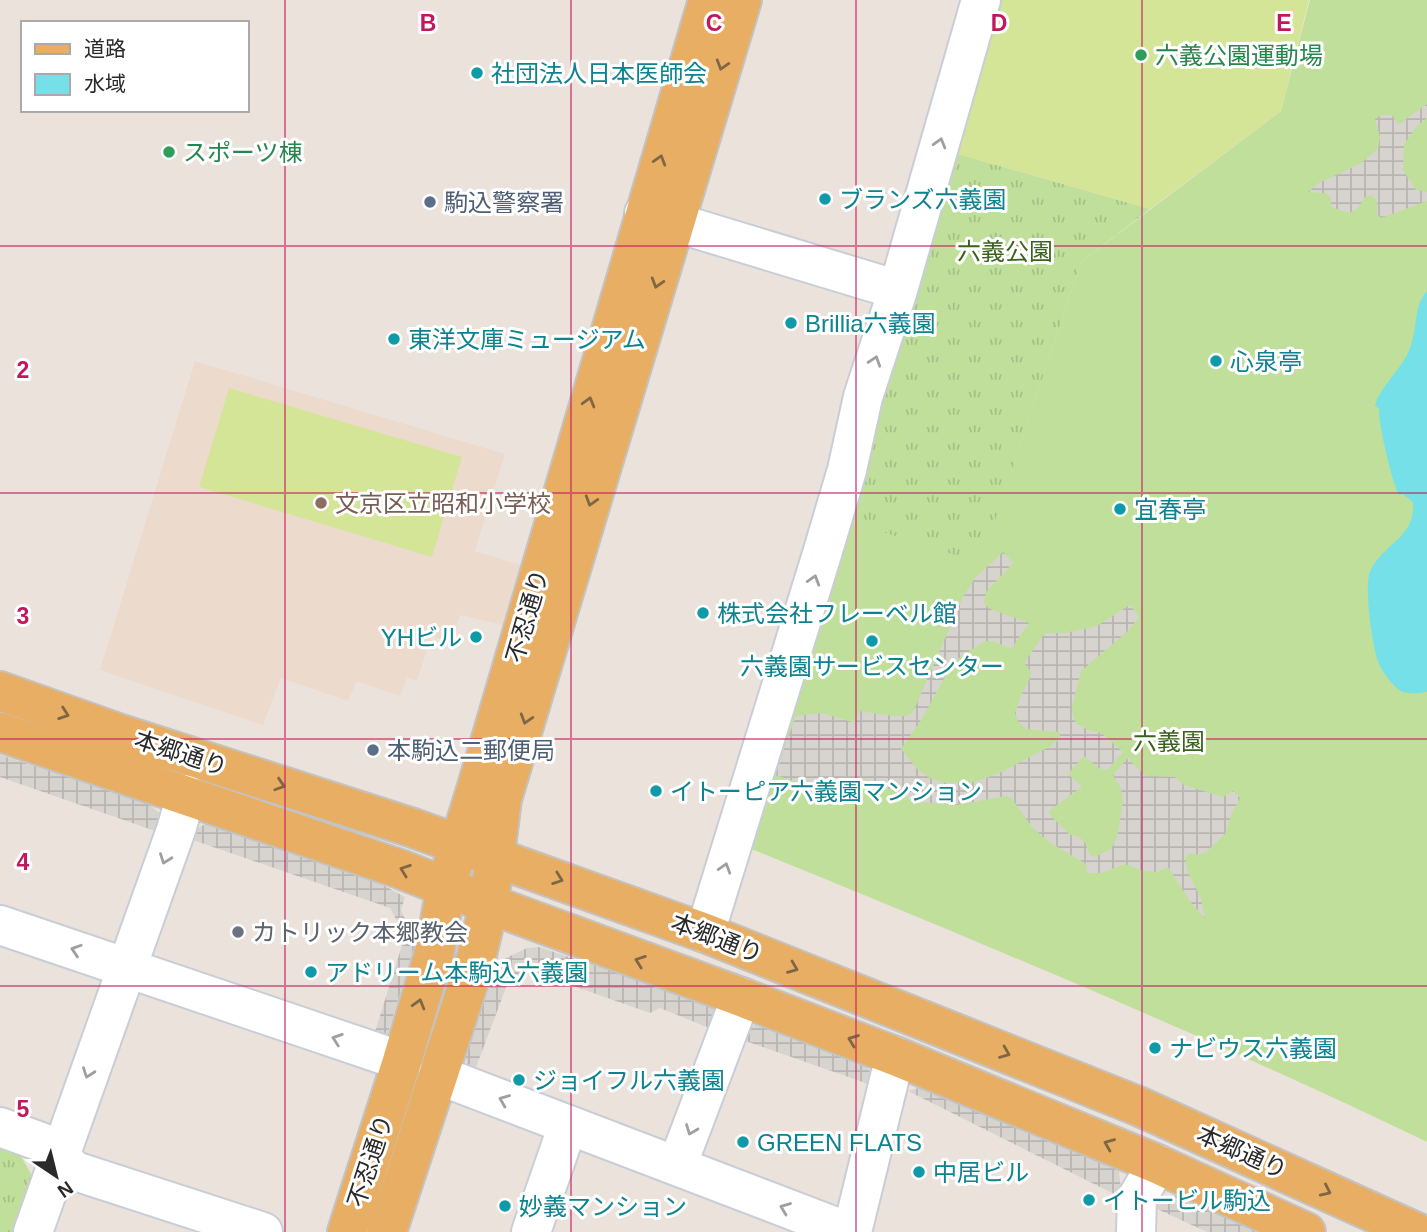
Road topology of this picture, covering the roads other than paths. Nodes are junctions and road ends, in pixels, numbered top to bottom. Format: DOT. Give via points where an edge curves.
graph roads {
  1 [pos="708,0"];
  2 [pos="742,0"];
  3 [pos="981,0"];
  4 [pos="660,217"];
  5 [pos="898,290"];
  6 [pos="0,691"];
  7 [pos="0,732"];
  8 [pos="186,794"];
  9 [pos="458,843"];
  10 [pos="494,855"];
  11 [pos="446,886"];
  12 [pos="489,904"];
  13 [pos="0,925"];
  14 [pos="705,933"];
  15 [pos="127,966"];
  16 [pos="741,997"];
  17 [pos="895,1056"];
  18 [pos="402,1061"];
  19 [pos="438,1074"];
  20 [pos="568,1125"];
  21 [pos="0,1127"];
  22 [pos="59,1158"];
  23 [pos="1157,1164"];
  24 [pos="677,1166"];
  25 [pos="33,1232"];
  26 [pos="263,1232"];
  27 [pos="347,1232"];
  28 [pos="387,1232"];
  29 [pos="531,1232"];
  30 [pos="850,1232"];
  31 [pos="1136,1232"];
  32 [pos="1306,1232"];
  33 [pos="1416,1232"];
  4 -- 1 [label="main road, 不忍通り, one-way"];
  2 -- 4 [label="main road, 不忍通り, one-way"];
  5 -- 3 [label="street, one-way"];
  4 -- 5 [label="street"];
  9 -- 4 [label="main road, 不忍通り, one-way"];
  4 -- 10 [label="main road, 不忍通り, one-way" via="502,799"];
  14 -- 5 [label="street, one-way"];
  6 -- 9 [label="main road, 本郷通り, one-way"];
  7 -- 8 [label="main road, 本郷通り"];
  11 -- 8 [label="main road, 本郷通り, one-way"];
  8 -- 15 [label="street, one-way"];
  9 -- 10 [label="main road, 本郷通り"];
  9 -- 11 [label="main road, 不忍通り"];
  10 -- 12 [label="main road, 不忍通り"];
  10 -- 14 [label="main road, 本郷通り, one-way"];
  11 -- 12 [label="main road, 本郷通り"];
  18 -- 11 [label="main road, 不忍通り, one-way" via="435,950"];
  16 -- 12 [label="main road, 本郷通り, one-way"];
  12 -- 19 [label="main road, 不忍通り" via="475,963"];
  15 -- 13 [label="street, one-way"];
  14 -- 33 [label="main road, 本郷通り, one-way" via="1138,1106"];
  18 -- 15 [label="street, one-way"];
  15 -- 22 [label="street, one-way"];
  17 -- 16 [label="main road, 本郷通り, one-way"];
  16 -- 24 [label="street, one-way"];
  23 -- 17 [label="main road, 本郷通り, one-way"];
  17 -- 30 [label="street"];
  18 -- 27 [label="main road, 不忍通り"];
  20 -- 19 [label="street, one-way"];
  19 -- 28 [label="main road, 不忍通り"];
  20 -- 24 [label="street"];
  20 -- 29 [label="street"];
  21 -- 22 [label="street" via="41,1142"];
  22 -- 25 [label="street"];
  22 -- 26 [label="street" via="75,1171"];
  23 -- 31 [label="street" via="1137,1198"];
  23 -- 32 [label="main road, 本郷通り"];
  30 -- 24 [label="street, one-way"];
}
